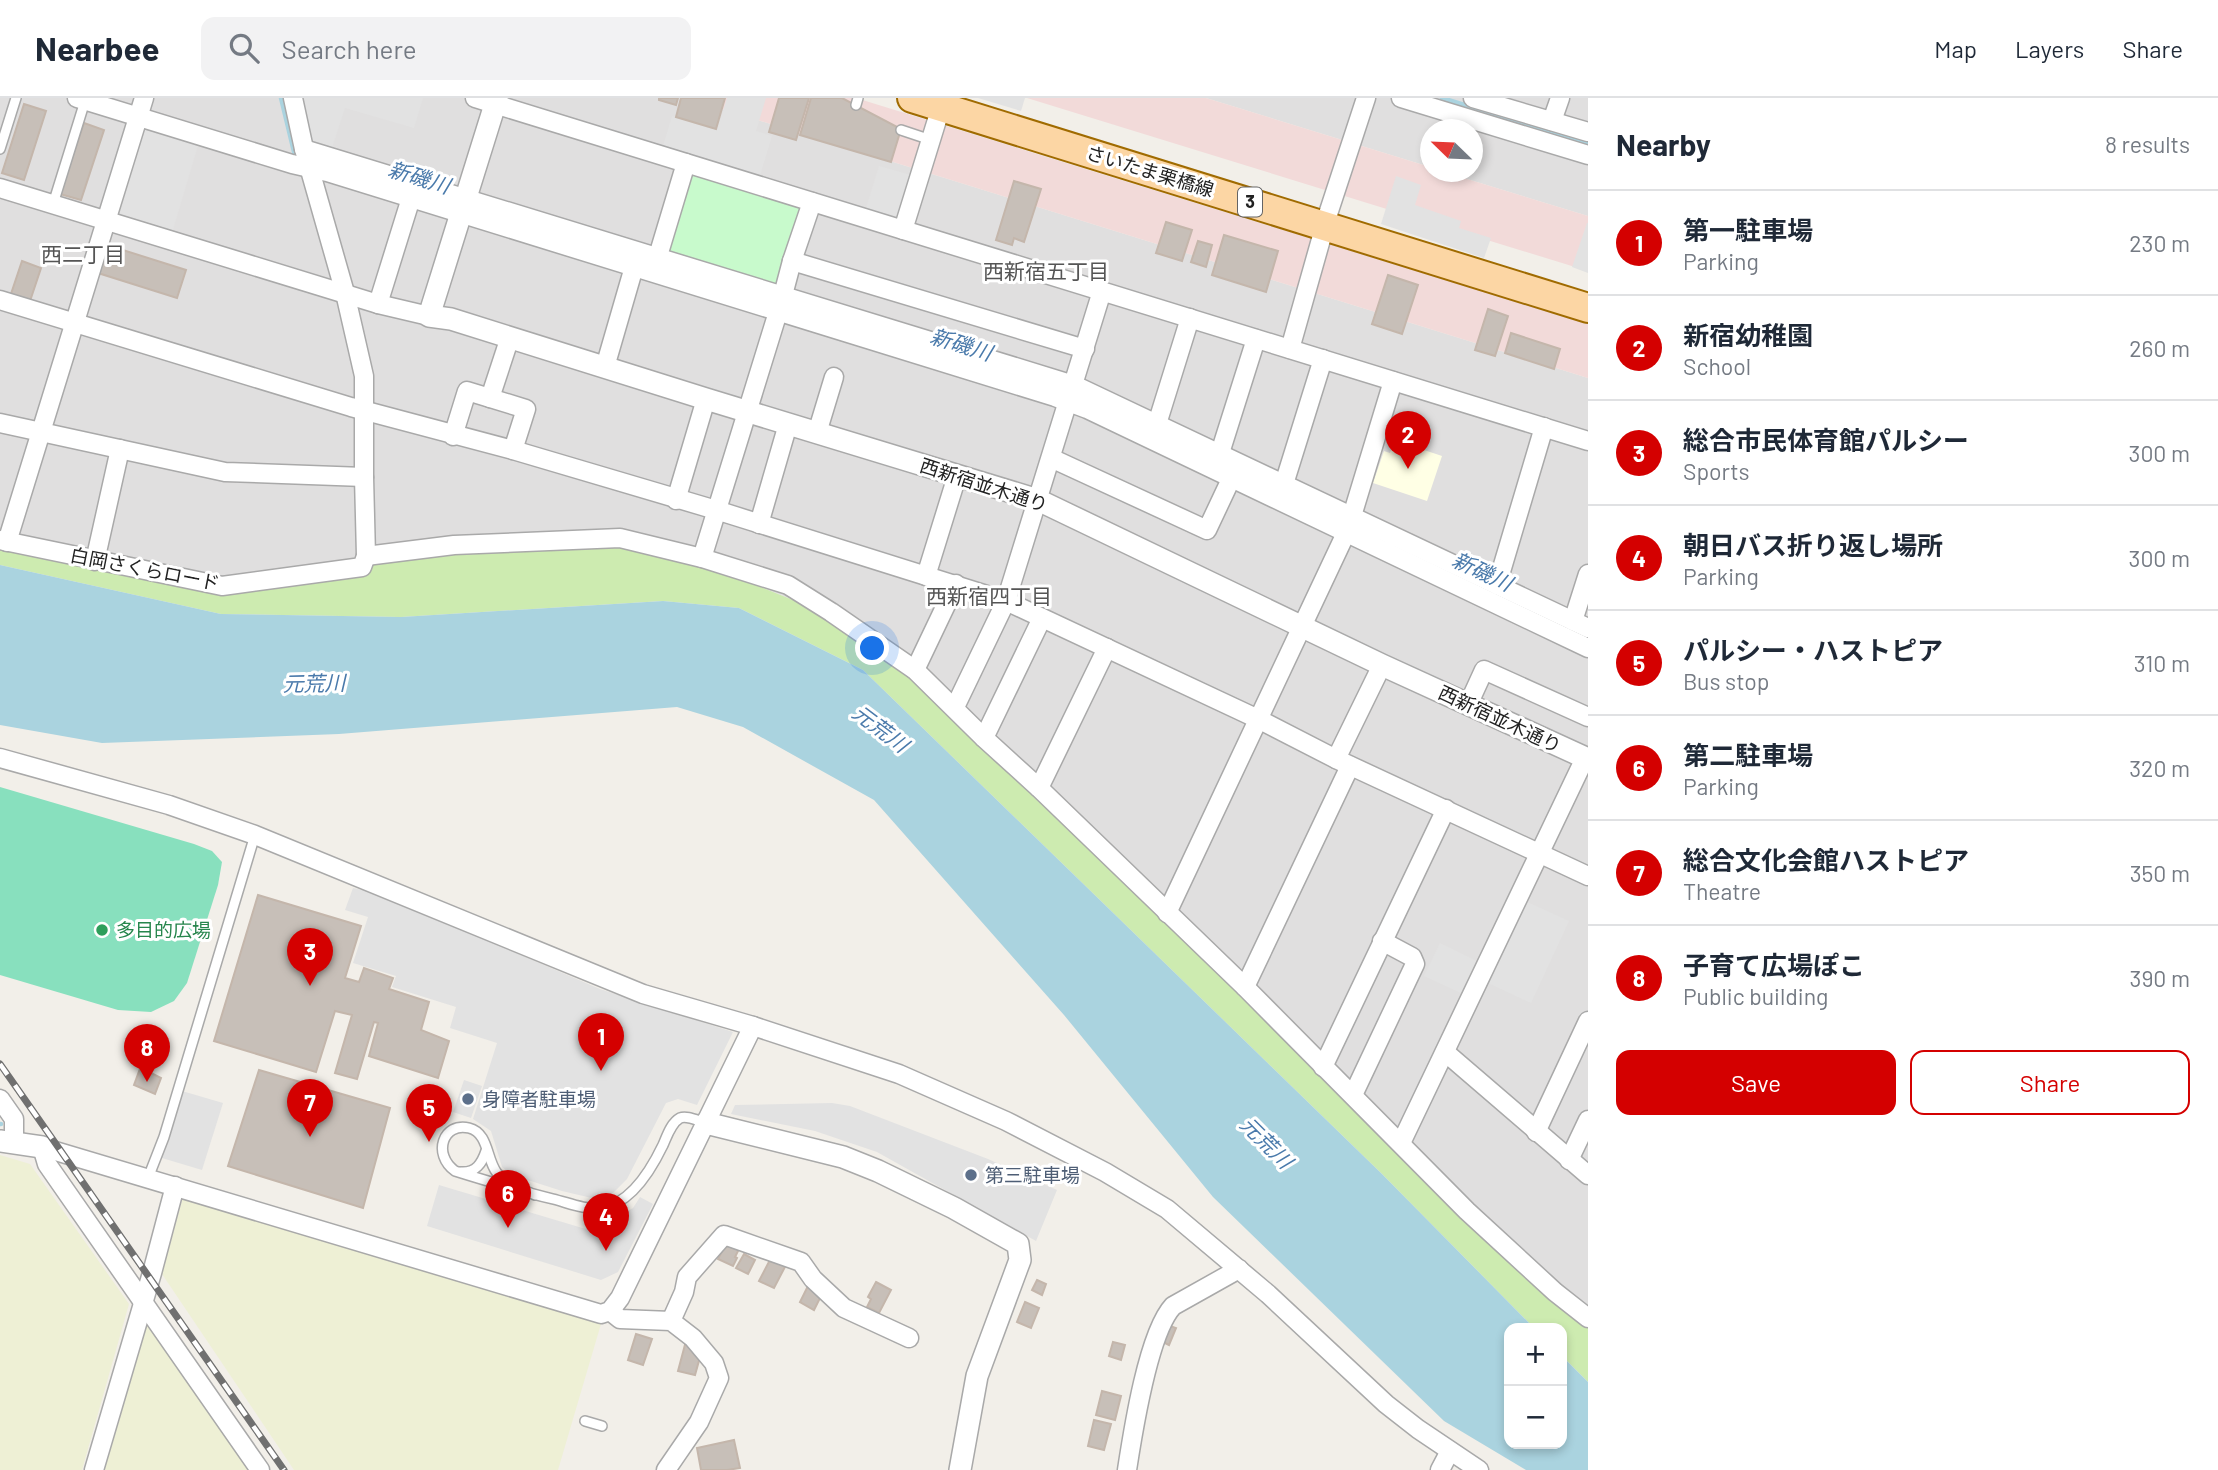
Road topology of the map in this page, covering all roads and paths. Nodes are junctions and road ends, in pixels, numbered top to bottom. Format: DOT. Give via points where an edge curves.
graph roads {
  1 [pos="16,98"];
  2 [pos="144,98"];
  3 [pos="293,98"];
  4 [pos="912,98"];
  5 [pos="1366,98"];
  6 [pos="1401,98"];
  7 [pos="1473,98"];
  8 [pos="1560,98"];
  9 [pos="81,99"];
  10 [pos="489,100"];
  11 [pos="952,102"];
  12 [pos="138,117"];
  13 [pos="1552,121"];
  14 [pos="901,130"];
  15 [pos="1588,132"];
  16 [pos="931,140"];
  17 [pos="0,149"];
  18 [pos="304,149"];
  19 [pos="1588,155"];
  20 [pos="686,163"];
  21 [pos="310,168"];
  22 [pos="0,188"];
  23 [pos="411,198"];
  24 [pos="812,202"];
  25 [pos="52,204"];
  26 [pos="464,206"];
  27 [pos="1327,218"];
  28 [pos="106,220"];
  29 [pos="903,230"];
  30 [pos="658,256"];
  31 [pos="792,261"];
  32 [pos="634,267"];
  33 [pos="1588,287"];
  34 [pos="1102,291"];
  35 [pos="345,293"];
  36 [pos="0,300"];
  37 [pos="780,303"];
  38 [pos="378,304"];
  39 [pos="1588,307"];
  40 [pos="429,316"];
  41 [pos="1190,318"];
  42 [pos="74,323"];
  43 [pos="510,337"];
  44 [pos="1256,339"];
  45 [pos="1084,349"];
  46 [pos="1290,349"];
  47 [pos="1323,359"];
  48 [pos="605,367"];
  49 [pos="834,377"];
  50 [pos="1393,381"];
  51 [pos="1074,385"];
  52 [pos="490,398"];
  53 [pos="706,399"];
  54 [pos="1068,402"];
  55 [pos="746,410"];
  56 [pos="364,411"];
  57 [pos="0,423"];
  58 [pos="788,424"];
  59 [pos="1157,424"];
  60 [pos="1544,427"];
  61 [pos="41,432"];
  62 [pos="817,433"];
  63 [pos="453,436"];
  64 [pos="1588,441"];
  65 [pos="120,449"];
  66 [pos="513,450"];
  67 [pos="1220,453"];
  68 [pos="1051,458"];
  69 [pos="957,476"];
  70 [pos="363,477"];
  71 [pos="1231,479"];
  72 [pos="1284,484"];
  73 [pos="676,499"];
  74 [pos="1038,500"];
  75 [pos="716,510"];
  76 [pos="1352,516"];
  77 [pos="758,524"];
  78 [pos="1346,533"];
  79 [pos="4,541"];
  80 [pos="366,556"];
  81 [pos="702,558"];
  82 [pos="95,561"];
  83 [pos="1588,574"];
  84 [pos="926,576"];
  85 [pos="956,584"];
  86 [pos="1497,585"];
  87 [pos="1006,601"];
  88 [pos="1042,618"];
  89 [pos="1303,625"];
  90 [pos="1580,625"];
  91 [pos="1107,648"];
  92 [pos="1588,648"];
  93 [pos="1382,665"];
  94 [pos="915,670"];
  95 [pos="1468,705"];
  96 [pos="955,707"];
  97 [pos="1588,718"];
  98 [pos="1258,719"];
  99 [pos="984,738"];
  100 [pos="1587,755"];
  101 [pos="0,758"];
  102 [pos="1343,762"];
  103 [pos="1039,788"];
  104 [pos="1446,808"];
  105 [pos="255,835"];
  106 [pos="1540,854"];
  107 [pos="1588,876"];
  108 [pos="1167,913"];
  109 [pos="1382,941"];
  110 [pos="1245,987"];
  111 [pos="1588,1021"];
  112 [pos="754,1026"];
  113 [pos="1445,1052"];
  114 [pos="1323,1067"];
  115 [pos="1353,1094"];
  116 [pos="0,1099"];
  117 [pos="1588,1120"];
  118 [pos="706,1123"];
  119 [pos="1536,1132"];
  120 [pos="7,1142"];
  121 [pos="1401,1143"];
  122 [pos="42,1147"];
  123 [pos="486,1151"];
  124 [pos="1569,1160"];
  125 [pos="455,1171"];
  126 [pos="1588,1175"];
  127 [pos="148,1178"];
  128 [pos="175,1186"];
  129 [pos="535,1195"];
  130 [pos="1239,1269"];
  131 [pos="143,1304"];
  132 [pos="610,1311"];
  133 [pos="1588,1318"];
  134 [pos="671,1321"];
  135 [pos="909,1338"];
  136 [pos="585,1421"];
  137 [pos="602,1426"];
  138 [pos="1450,1451"];
  139 [pos="94,1470"];
  140 [pos="260,1470"];
  141 [pos="666,1470"];
  142 [pos="960,1470"];
  143 [pos="1127,1470"];
  144 [pos="1440,1470"];
  145 [pos="1479,1470"];
  1 -- 17 [label="lane"];
  2 -- 12 [label="street"];
  3 -- 18 [label="street"];
  4 -- 11 [label="main road, さいたま栗橋線 / 3"];
  5 -- 27 [label="street"];
  6 -- 19 [label="street"];
  7 -- 13 [label="street"];
  8 -- 13 [label="street"];
  9 -- 12 [label="street"];
  9 -- 25 [label="lane"];
  10 -- 20 [label="street"];
  10 -- 26 [label="street"];
  11 -- 16 [label="street"];
  11 -- 27 [label="main road, さいたま栗橋線 / 3"];
  12 -- 21 [label="street"];
  12 -- 28 [label="street"];
  13 -- 15 [label="street"];
  14 -- 16 [label="lane"];
  16 -- 29 [label="street"];
  18 -- 21 [label="street"];
  18 -- 26 [label="street"];
  20 -- 24 [label="street"];
  20 -- 30 [label="street"];
  21 -- 23 [label="street"];
  21 -- 35 [label="street"];
  22 -- 25 [label="street"];
  23 -- 26 [label="street"];
  23 -- 38 [label="street"];
  24 -- 29 [label="street"];
  24 -- 31 [label="street"];
  25 -- 28 [label="street"];
  26 -- 30 [label="street"];
  26 -- 32 [label="street"];
  26 -- 40 [label="street"];
  27 -- 33 [label="main road, さいたま栗橋線 / 3"];
  27 -- 39 [label="main road, さいたま栗橋線 / 3"];
  27 -- 46 [label="street"];
  28 -- 35 [label="street"];
  28 -- 42 [label="street"];
  29 -- 34 [label="street"];
  30 -- 37 [label="street"];
  31 -- 37 [label="street"];
  31 -- 45 [label="street"];
  32 -- 37 [label="street"];
  32 -- 48 [label="street"];
  34 -- 41 [label="street"];
  34 -- 45 [label="street"];
  35 -- 38 [label="street"];
  35 -- 56 [label="street" via="364,376"];
  36 -- 42 [label="street"];
  37 -- 51 [label="street"];
  37 -- 54 [label="street"];
  37 -- 55 [label="street"];
  38 -- 40 [label="street"];
  40 -- 43 [label="street, 西新宿並木通り"];
  41 -- 44 [label="street"];
  41 -- 59 [label="street"];
  42 -- 56 [label="street"];
  42 -- 61 [label="street"];
  43 -- 48 [label="street, 西新宿並木通り"];
  43 -- 52 [label="street"];
  44 -- 46 [label="street"];
  44 -- 67 [label="street"];
  45 -- 51 [label="street"];
  46 -- 47 [label="street"];
  47 -- 50 [label="street"];
  47 -- 72 [label="street"];
  48 -- 53 [label="street, 西新宿並木通り"];
  49 -- 62 [label="street"];
  50 -- 60 [label="street"];
  50 -- 76 [label="street"];
  51 -- 54 [label="street"];
  51 -- 59 [label="street"];
  52 -- 63 [label="street" via="467,391"];
  52 -- 66 [label="street" via="526,409"];
  53 -- 55 [label="street, 西新宿並木通り"];
  53 -- 73 [label="street"];
  54 -- 68 [label="street"];
  54 -- 71 [label="street"];
  55 -- 58 [label="street, 西新宿並木通り"];
  55 -- 75 [label="street"];
  56 -- 63 [label="street"];
  56 -- 70 [label="street"];
  57 -- 61 [label="street"];
  58 -- 62 [label="street, 西新宿並木通り"];
  58 -- 77 [label="street"];
  59 -- 67 [label="street"];
  60 -- 64 [label="street"];
  60 -- 86 [label="street"];
  61 -- 65 [label="street"];
  61 -- 79 [label="street"];
  62 -- 69 [label="street, 西新宿並木通り"];
  63 -- 66 [label="street"];
  65 -- 70 [label="street" via="225,472"];
  65 -- 82 [label="street"];
  66 -- 73 [label="street"];
  67 -- 72 [label="street"];
  68 -- 71 [label="street" via="1207,530"];
  68 -- 74 [label="street"];
  69 -- 74 [label="street, 西新宿並木通り"];
  69 -- 84 [label="street"];
  70 -- 80 [label="street"];
  71 -- 78 [label="street"];
  72 -- 76 [label="street"];
  73 -- 75 [label="street"];
  74 -- 87 [label="street"];
  74 -- 89 [label="street, 西新宿並木通り"];
  75 -- 77 [label="street"];
  75 -- 81 [label="street"];
  76 -- 86 [label="street"];
  77 -- 84 [label="street"];
  78 -- 89 [label="street"];
  78 -- 92 [label="street"];
  79 -- 82 [label="street, 白岡さくらロード"];
  80 -- 81 [label="street" via="466,545 620,538"];
  80 -- 82 [label="street, 白岡さくらロード" via="362,568 222,586"];
  81 -- 94 [label="street" via="788,585"];
  83 -- 90 [label="street"];
  84 -- 85 [label="street"];
  85 -- 87 [label="street"];
  85 -- 94 [label="street"];
  86 -- 90 [label="street"];
  87 -- 88 [label="street"];
  87 -- 96 [label="street"];
  88 -- 91 [label="street"];
  88 -- 99 [label="street"];
  89 -- 93 [label="street, 西新宿並木通り"];
  89 -- 98 [label="street"];
  91 -- 98 [label="street"];
  91 -- 103 [label="street"];
  93 -- 95 [label="street, 西新宿並木通り"];
  93 -- 102 [label="street"];
  94 -- 96 [label="street"];
  95 -- 97 [label="street" via="1484,670"];
  95 -- 100 [label="street, 西新宿並木通り"];
  96 -- 99 [label="street"];
  98 -- 102 [label="street"];
  98 -- 108 [label="street"];
  99 -- 103 [label="street"];
  100 -- 106 [label="street"];
  101 -- 105 [label="street" via="169,805"];
  102 -- 104 [label="street"];
  102 -- 110 [label="street"];
  103 -- 108 [label="street"];
  104 -- 106 [label="street"];
  104 -- 109 [label="street"];
  105 -- 112 [label="street" via="643,994"];
  105 -- 127 [label="lane"];
  106 -- 107 [label="street"];
  106 -- 113 [label="street"];
  108 -- 110 [label="street"];
  109 -- 114 [label="street"];
  109 -- 115 [label="street" via="1412,957 1415,964"];
  110 -- 114 [label="street"];
  111 -- 119 [label="street"];
  112 -- 118 [label="street"];
  112 -- 130 [label="street" via="899,1074 1006,1121 1167,1209"];
  113 -- 119 [label="street"];
  113 -- 121 [label="street"];
  114 -- 115 [label="street"];
  115 -- 121 [label="street"];
  116 -- 120 [label="street" via="14,1119"];
  117 -- 124 [label="street"];
  118 -- 129 [label="lane" via="677,1119 651,1167 617,1203 586,1207"];
  118 -- 132 [label="street"];
  118 -- 142 [label="street" via="843,1157 954,1208 1018,1244 1020,1260 977,1376"];
  119 -- 124 [label="street"];
  120 -- 122 [label="street"];
  121 -- 133 [label="street" via="1466,1211"];
  122 -- 127 [label="street"];
  122 -- 131 [label="street" via="47,1164"];
  123 -- 125 [label="lane" via="476,1169"];
  123 -- 125 [label="lane" via="484,1140 470,1128 451,1131 442,1146 442,1157"];
  123 -- 129 [label="lane" via="508,1183"];
  124 -- 126 [label="street"];
  125 -- 129 [label="lane"];
  127 -- 128 [label="street"];
  128 -- 131 [label="street"];
  128 -- 132 [label="street" via="589,1312"];
  130 -- 138 [label="street" via="1386,1404"];
  130 -- 143 [label="street" via="1165,1315 1147,1367"];
  131 -- 139 [label="street"];
  131 -- 140 [label="street"];
  132 -- 134 [label="street" via="620,1319"];
  134 -- 135 [label="street" via="687,1277 724,1235 801,1262 844,1308"];
  134 -- 141 [label="street" via="693,1338 714,1363 719,1378 699,1422"];
  136 -- 137 [label="lane"];
  138 -- 144 [label="street"];
  138 -- 145 [label="street"];
}
